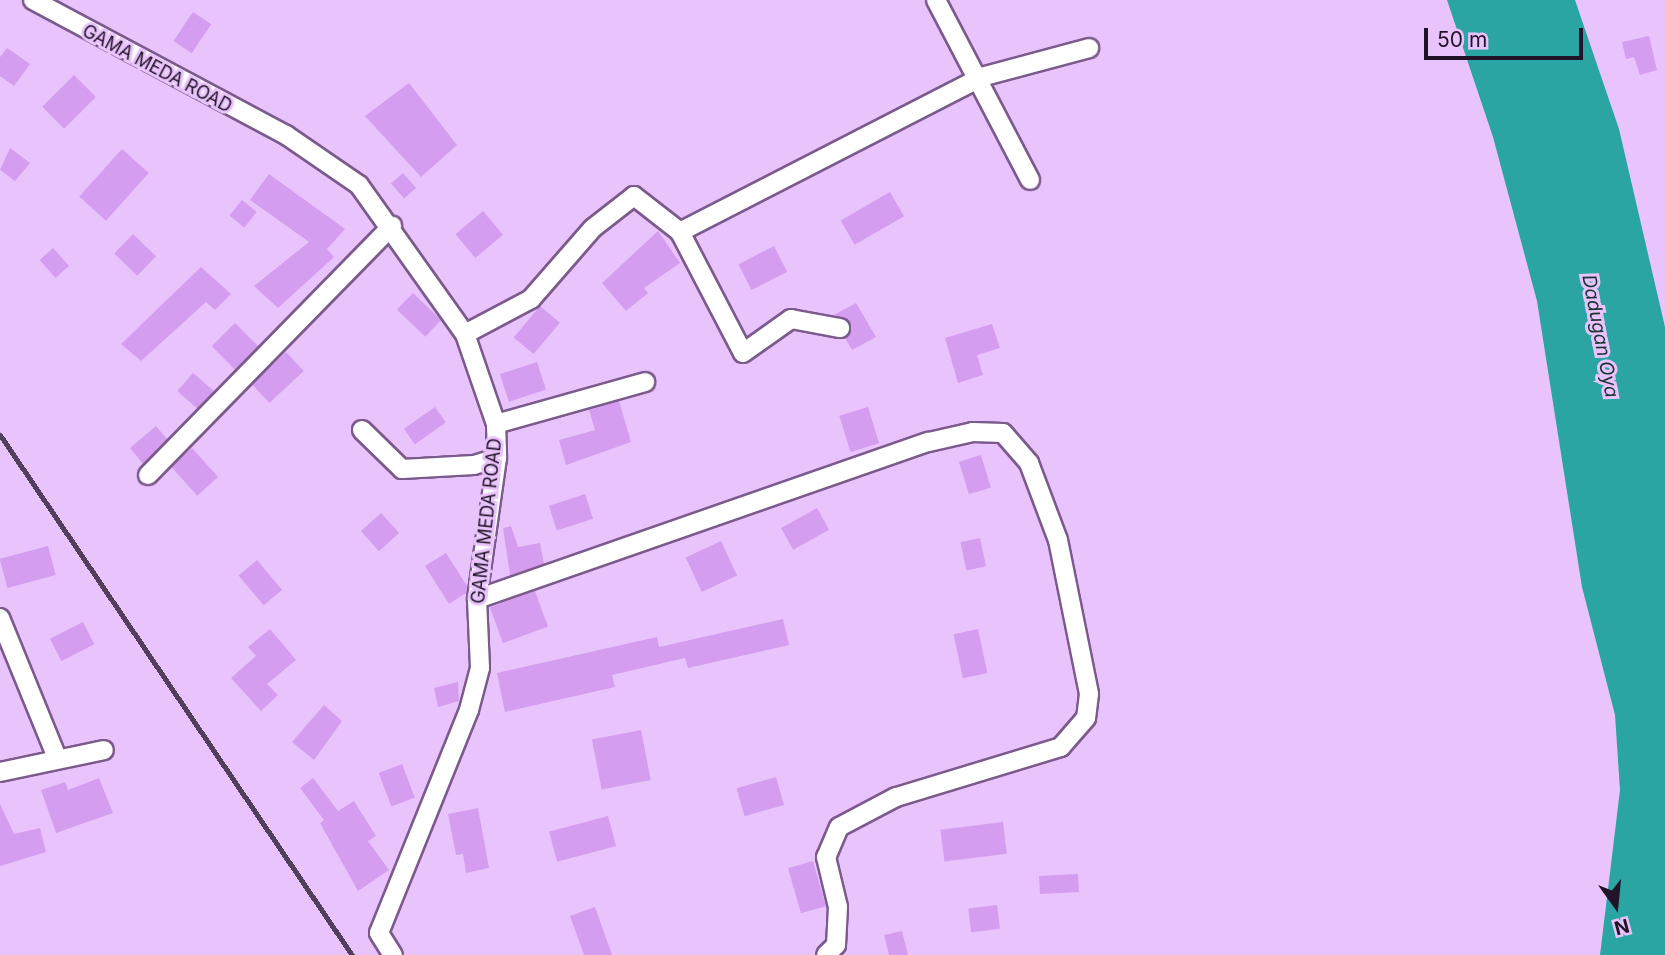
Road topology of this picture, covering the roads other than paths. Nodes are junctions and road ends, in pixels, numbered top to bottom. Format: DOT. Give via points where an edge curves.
graph roads {
  1 [pos="33,0"];
  2 [pos="936,0"];
  3 [pos="1090,48"];
  4 [pos="977,79"];
  5 [pos="1030,180"];
  6 [pos="392,226"];
  7 [pos="680,232"];
  8 [pos="840,328"];
  9 [pos="465,334"];
  10 [pos="645,382"];
  11 [pos="496,424"];
  12 [pos="362,430"];
  13 [pos="497,458"];
  14 [pos="148,475"];
  15 [pos="477,599"];
  16 [pos="0,618"];
  17 [pos="104,750"];
  18 [pos="57,758"];
  19 [pos="0,772"];
  20 [pos="393,955"];
  21 [pos="826,955"];
  1 -- 6 [label="street, GAMA MEDA ROAD" via="286,135 359,185"];
  2 -- 4 [label="street"];
  3 -- 4 [label="street"];
  4 -- 5 [label="street"];
  4 -- 7 [label="street"];
  6 -- 9 [label="street, GAMA MEDA ROAD"];
  6 -- 14 [label="street"];
  7 -- 8 [label="street" via="743,353 791,319"];
  7 -- 9 [label="street" via="634,195 593,228 531,299"];
  9 -- 11 [label="street, GAMA MEDA ROAD"];
  10 -- 11 [label="street"];
  11 -- 13 [label="street, GAMA MEDA ROAD"];
  12 -- 13 [label="street" via="402,469 474,465"];
  13 -- 15 [label="street, GAMA MEDA ROAD"];
  15 -- 20 [label="street, GAMA MEDA ROAD" via="480,668 469,710 379,933"];
  15 -- 21 [label="street" via="929,442 973,432 1003,433 1029,463 1058,540 1089,694 1086,718 1061,747 896,797 839,827 826,857 838,907 836,945"];
  16 -- 18 [label="street"];
  17 -- 18 [label="street"];
  18 -- 19 [label="street"];
}
